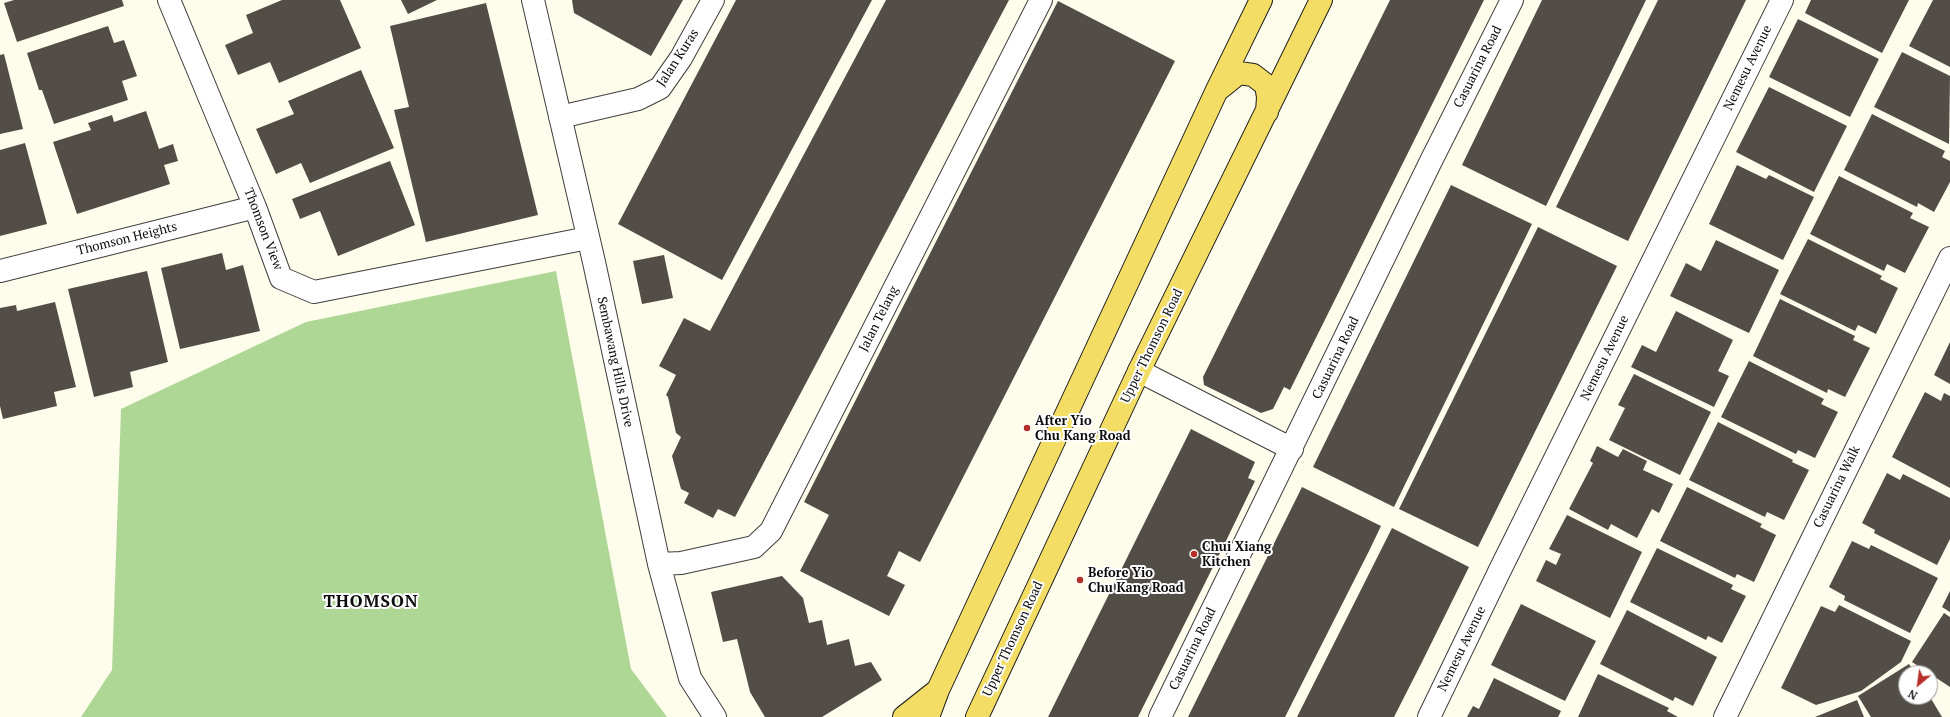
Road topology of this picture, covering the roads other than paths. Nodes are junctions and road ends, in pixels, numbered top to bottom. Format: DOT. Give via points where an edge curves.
graph roads {
  1 [pos="170,0"];
  2 [pos="533,0"];
  3 [pos="713,0"];
  4 [pos="1041,0"];
  5 [pos="1261,0"];
  6 [pos="1321,0"];
  7 [pos="1512,0"];
  8 [pos="1782,0"];
  9 [pos="1217,90"];
  10 [pos="1266,113"];
  11 [pos="560,117"];
  12 [pos="254,207"];
  13 [pos="588,238"];
  14 [pos="1950,258"];
  15 [pos="0,271"];
  16 [pos="1139,371"];
  17 [pos="1292,449"];
  18 [pos="660,564"];
  19 [pos="938,690"];
  20 [pos="715,717"];
  21 [pos="904,717"];
  22 [pos="928,717"];
  23 [pos="977,717"];
  24 [pos="1160,717"];
  25 [pos="1429,717"];
  26 [pos="1725,717"];
  1 -- 12 [label="street, Thomson View"];
  2 -- 11 [label="street, Sembawang Hills Drive"];
  3 -- 11 [label="street, Jalan Kuras" via="681,58 660,88 638,99"];
  4 -- 18 [label="street, Jalan Telang" via="771,531 754,547 681,563"];
  5 -- 9 [label="main road"];
  6 -- 10 [label="main road, Upper Thomson Road"];
  7 -- 17 [label="street, Casuarina Road"];
  8 -- 25 [label="street, Nemesu Avenue"];
  9 -- 10 [label="main road" via="1239,73 1254,75 1266,85"];
  9 -- 19 [label="main road"];
  10 -- 16 [label="main road, Upper Thomson Road"];
  11 -- 13 [label="street, Sembawang Hills Drive"];
  12 -- 13 [label="street, Thomson View" via="281,278 314,292"];
  12 -- 15 [label="street, Thomson Heights"];
  13 -- 18 [label="street, Sembawang Hills Drive"];
  14 -- 26 [label="street, Casuarina Walk"];
  16 -- 17 [label="street"];
  16 -- 23 [label="main road, Upper Thomson Road"];
  17 -- 24 [label="street, Casuarina Road"];
  18 -- 20 [label="street, Sembawang Hills Drive" via="690,678"];
  19 -- 21 [label="main road"];
  19 -- 22 [label="main road"];
}
